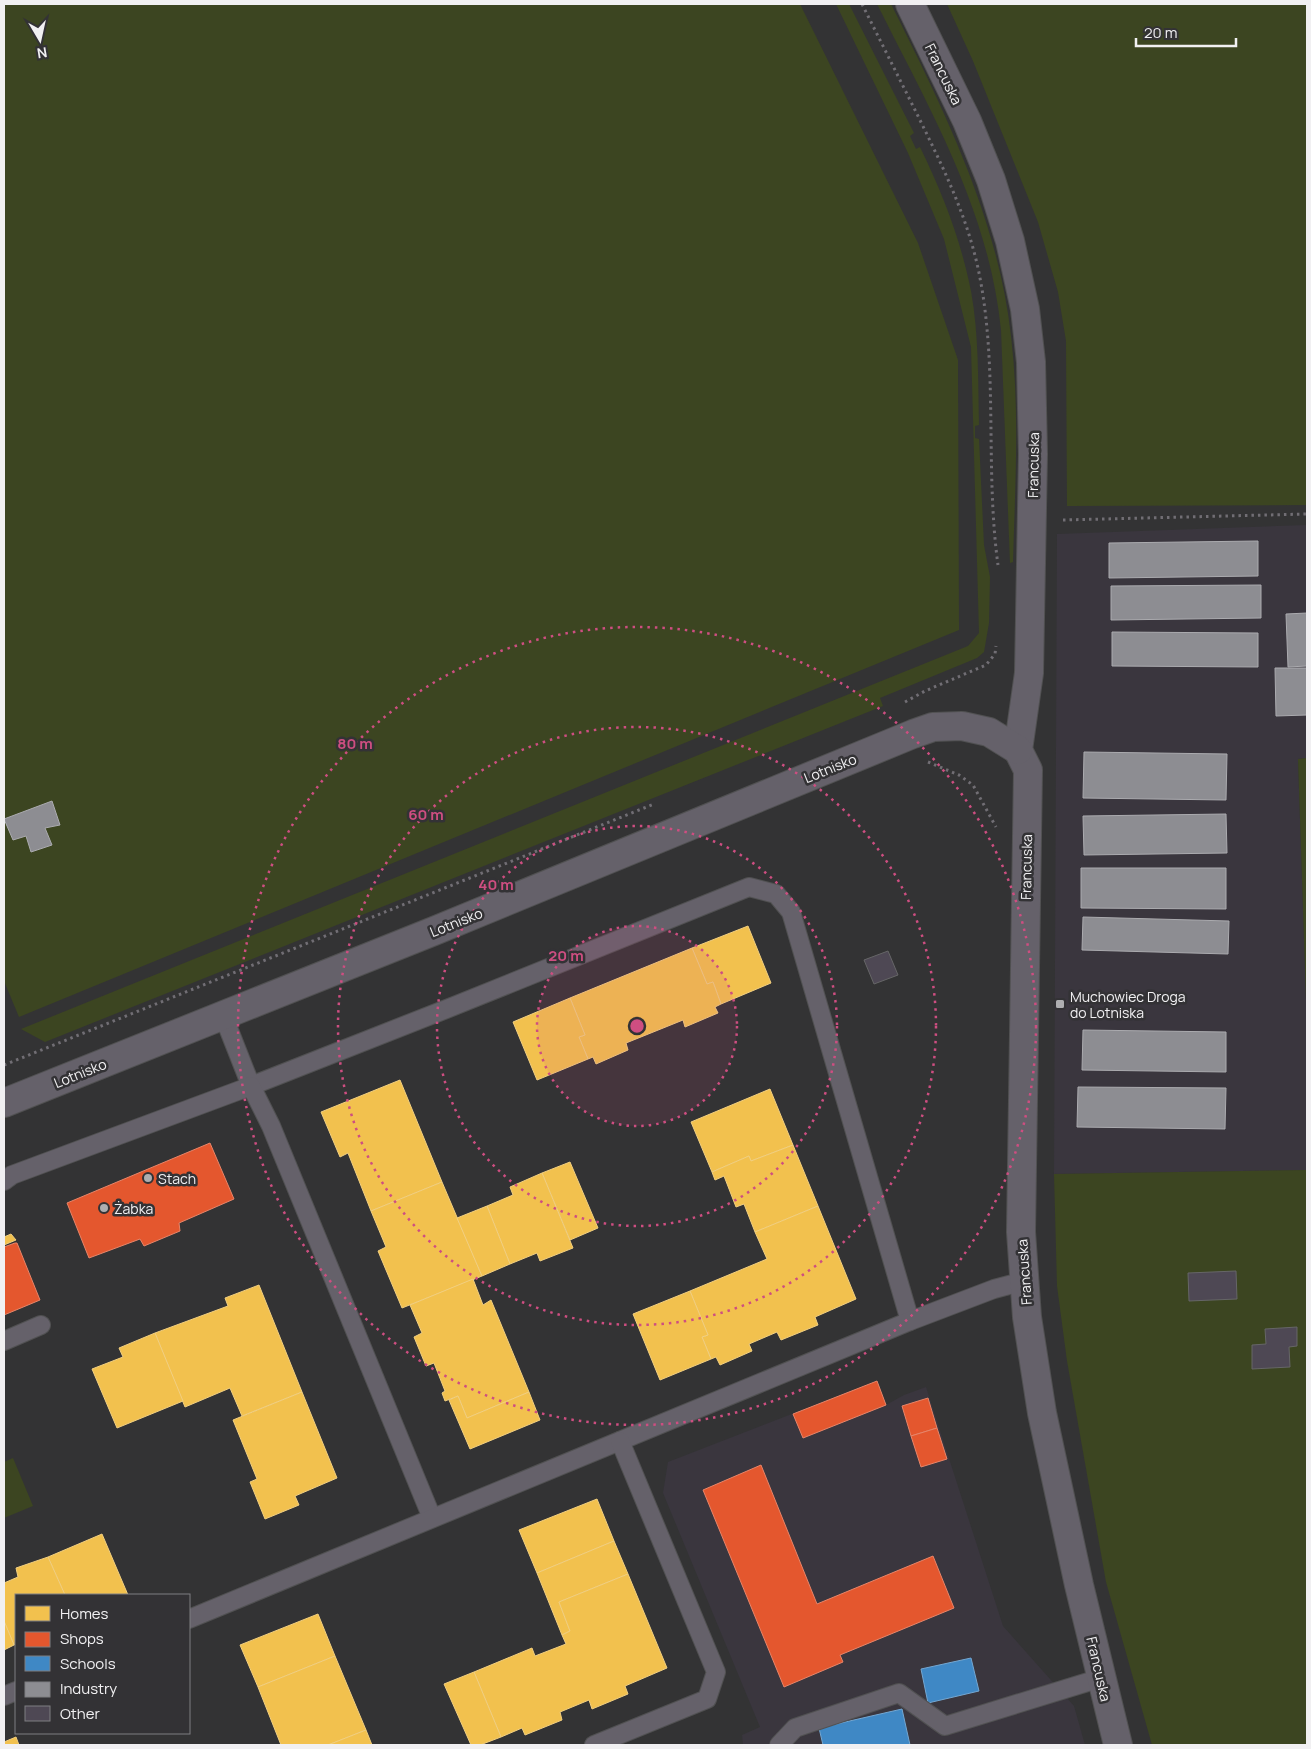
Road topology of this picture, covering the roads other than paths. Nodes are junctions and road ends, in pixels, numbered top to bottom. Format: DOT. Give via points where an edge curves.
graph roads {
  1 [pos="910,4"];
  2 [pos="1018,750"];
  3 [pos="223,1015"];
  4 [pos="251,1086"];
  5 [pos="4,1103"];
  6 [pos="4,1181"];
  7 [pos="1024,1281"];
  8 [pos="910,1321"];
  9 [pos="41,1325"];
  10 [pos="4,1341"];
  11 [pos="620,1441"];
  12 [pos="432,1518"];
  13 [pos="190,1619"];
  14 [pos="1101,1678"];
  15 [pos="594,1745"];
  16 [pos="779,1745"];
  17 [pos="1118,1745"];
  1 -- 2 [label="street, Francuska" via="979,150 1001,212 1025,309 1033,414 1032,520 1029,673"];
  2 -- 3 [label="street, Lotnisko" via="989,732 962,726 933,727"];
  2 -- 7 [label="street, Francuska" via="1028,770 1021,1232"];
  3 -- 4 [label="lane"];
  3 -- 5 [label="street, Lotnisko"];
  4 -- 6 [label="lane" via="12,1175"];
  4 -- 8 [label="lane" via="749,887 776,894 791,912"];
  4 -- 12 [label="lane"];
  7 -- 8 [label="lane"];
  7 -- 14 [label="street, Francuska" via="1042,1413"];
  8 -- 11 [label="lane"];
  9 -- 10 [label="lane"];
  11 -- 12 [label="lane"];
  11 -- 15 [label="lane" via="716,1672 707,1699"];
  12 -- 13 [label="lane"];
  14 -- 16 [label="lane" via="945,1726 899,1693 795,1728"];
  14 -- 17 [label="street, Francuska"];
}
